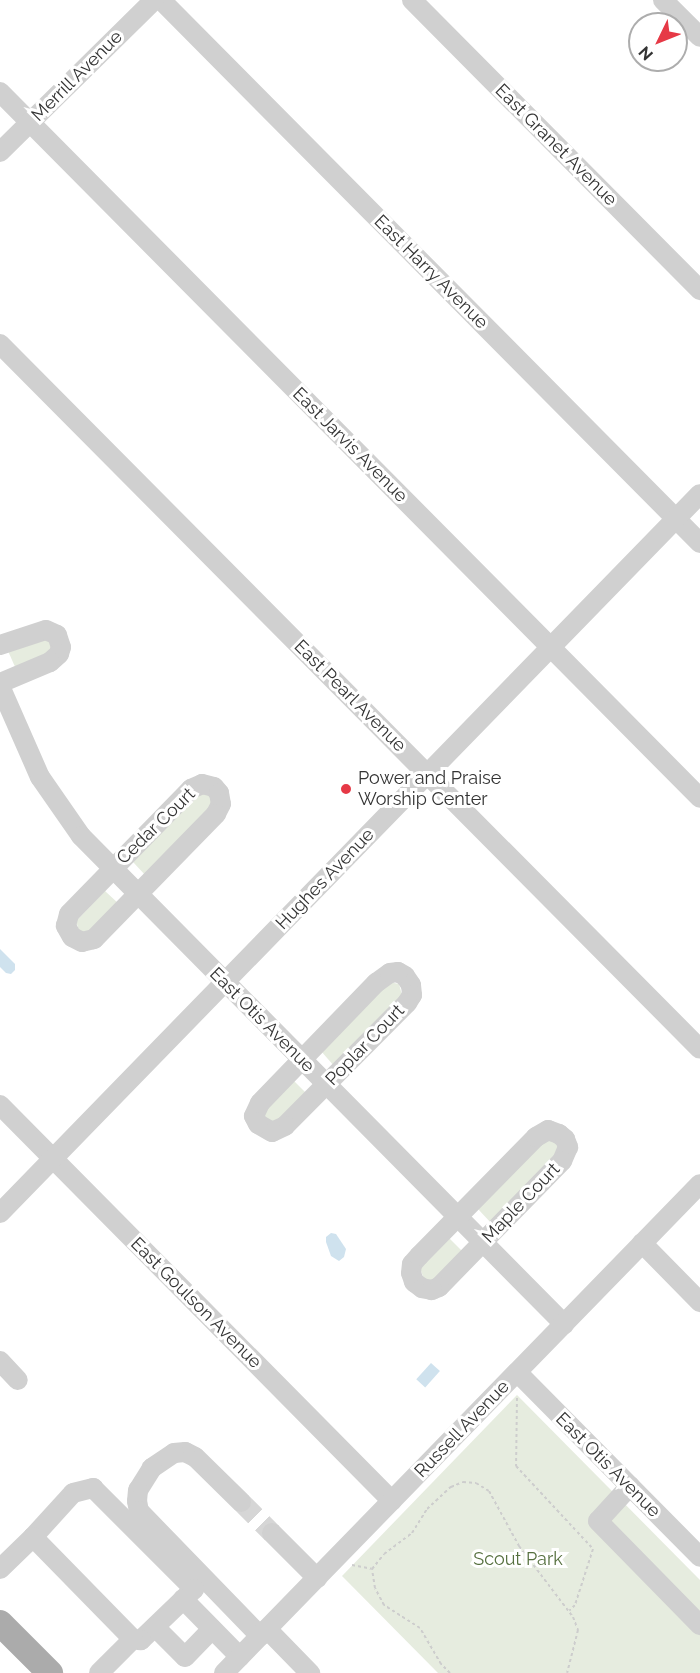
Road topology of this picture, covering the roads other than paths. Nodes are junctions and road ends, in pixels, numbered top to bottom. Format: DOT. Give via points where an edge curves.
graph roads {
  1 [pos="154,0"];
  2 [pos="161,0"];
  3 [pos="412,0"];
  4 [pos="663,0"];
  5 [pos="700,37"];
  6 [pos="0,92"];
  7 [pos="30,123"];
  8 [pos="0,153"];
  9 [pos="700,290"];
  10 [pos="0,344"];
  11 [pos="700,494"];
  12 [pos="676,519"];
  13 [pos="700,543"];
  14 [pos="0,645"];
  15 [pos="550,647"];
  16 [pos="0,685"];
  17 [pos="4,707"];
  18 [pos="427,773"];
  19 [pos="700,798"];
  20 [pos="112,870"];
  21 [pos="138,895"];
  22 [pos="224,982"];
  23 [pos="700,1049"];
  24 [pos="302,1060"];
  25 [pos="326,1084"];
  26 [pos="0,1106"];
  27 [pos="52,1158"];
  28 [pos="700,1184"];
  29 [pos="0,1213"];
  30 [pos="458,1217"];
  31 [pos="483,1242"];
  32 [pos="642,1243"];
  33 [pos="700,1302"];
  34 [pos="564,1324"];
  35 [pos="0,1361"];
  36 [pos="517,1372"];
  37 [pos="18,1380"];
  38 [pos="630,1486"];
  39 [pos="392,1501"];
  40 [pos="241,1502"];
  41 [pos="272,1533"];
  42 [pos="33,1537"];
  43 [pos="700,1557"];
  44 [pos="0,1569"];
  45 [pos="317,1578"];
  46 [pos="183,1599"];
  47 [pos="700,1625"];
  48 [pos="155,1627"];
  49 [pos="212,1629"];
  50 [pos="3,1631"];
  51 [pos="263,1633"];
  52 [pos="133,1639"];
  53 [pos="240,1657"];
  54 [pos="50,1673"];
  55 [pos="99,1673"];
  56 [pos="224,1673"];
  57 [pos="310,1673"];
  1 -- 7 [label="street, Merrill Avenue"];
  2 -- 12 [label="street, East Harry Avenue"];
  3 -- 9 [label="street, East Granet Avenue"];
  4 -- 5 [label="street"];
  6 -- 7 [label="street, East Jarvis Avenue"];
  7 -- 8 [label="street, Merrill Avenue"];
  7 -- 15 [label="street, East Jarvis Avenue"];
  10 -- 18 [label="street, East Pearl Avenue"];
  11 -- 12 [label="street, Hughes Avenue"];
  12 -- 13 [label="street, East Harry Avenue"];
  12 -- 15 [label="street, Hughes Avenue"];
  14 -- 16 [label="street" via="46,630 57,635 61,647 50,662"];
  15 -- 18 [label="street, Hughes Avenue"];
  15 -- 19 [label="street, East Jarvis Avenue"];
  16 -- 17 [label="street, East Otis Avenue"];
  17 -- 20 [label="street, East Otis Avenue" via="40,777 68,819"];
  18 -- 22 [label="street, Hughes Avenue"];
  18 -- 23 [label="street, East Pearl Avenue"];
  20 -- 21 [label="street, East Otis Avenue"];
  20 -- 21 [label="street, Cedar Court" via="69,914 66,926 72,937 82,942 94,939"];
  20 -- 21 [label="street, Cedar Court" via="191,789 202,784 214,787 221,798 216,814"];
  21 -- 22 [label="street, East Otis Avenue"];
  22 -- 24 [label="street, East Otis Avenue"];
  22 -- 27 [label="street, Hughes Avenue"];
  24 -- 25 [label="street, East Otis Avenue"];
  24 -- 25 [label="street, Poplar Court" via="255,1108 258,1124 278,1131"];
  24 -- 25 [label="street, Poplar Court" via="382,977 398,972 405,976 412,995 407,1003"];
  25 -- 30 [label="street, East Otis Avenue"];
  26 -- 27 [label="street, East Goulson Avenue"];
  27 -- 29 [label="street, Hughes Avenue"];
  27 -- 39 [label="street, East Goulson Avenue"];
  28 -- 32 [label="street, Russell Avenue"];
  30 -- 31 [label="street, East Otis Avenue"];
  30 -- 31 [label="street, Maple Court" via="412,1264 414,1282 432,1290 439,1287"];
  30 -- 31 [label="street, Maple Court" via="541,1132 554,1131 565,1139 568,1147 562,1161"];
  31 -- 34 [label="street, East Otis Avenue"];
  32 -- 33 [label="street"];
  32 -- 34 [label="street, Russell Avenue"];
  34 -- 36 [label="street, Russell Avenue"];
  35 -- 37 [label="street"];
  36 -- 38 [label="street, East Otis Avenue"];
  36 -- 39 [label="street, Russell Avenue"];
  38 -- 43 [label="street, East Otis Avenue"];
  38 -- 47 [label="street" via="598,1521"];
  39 -- 45 [label="street, Russell Avenue"];
  40 -- 51 [label="street" via="185,1452 174,1452 152,1468 136,1501 139,1511"];
  41 -- 45 [label="street"];
  42 -- 44 [label="street"];
  42 -- 46 [label="street" via="73,1493 93,1488 194,1589"];
  42 -- 52 [label="street"];
  45 -- 51 [label="street, Russell Avenue"];
  46 -- 48 [label="street"];
  46 -- 49 [label="street"];
  48 -- 49 [label="street" via="185,1657"];
  48 -- 52 [label="street" via="141,1640"];
  49 -- 53 [label="street"];
  50 -- 54 [label="main road"];
  51 -- 53 [label="street, Russell Avenue"];
  51 -- 57 [label="street"];
  52 -- 55 [label="street"];
  53 -- 56 [label="street, Russell Avenue"];
}
